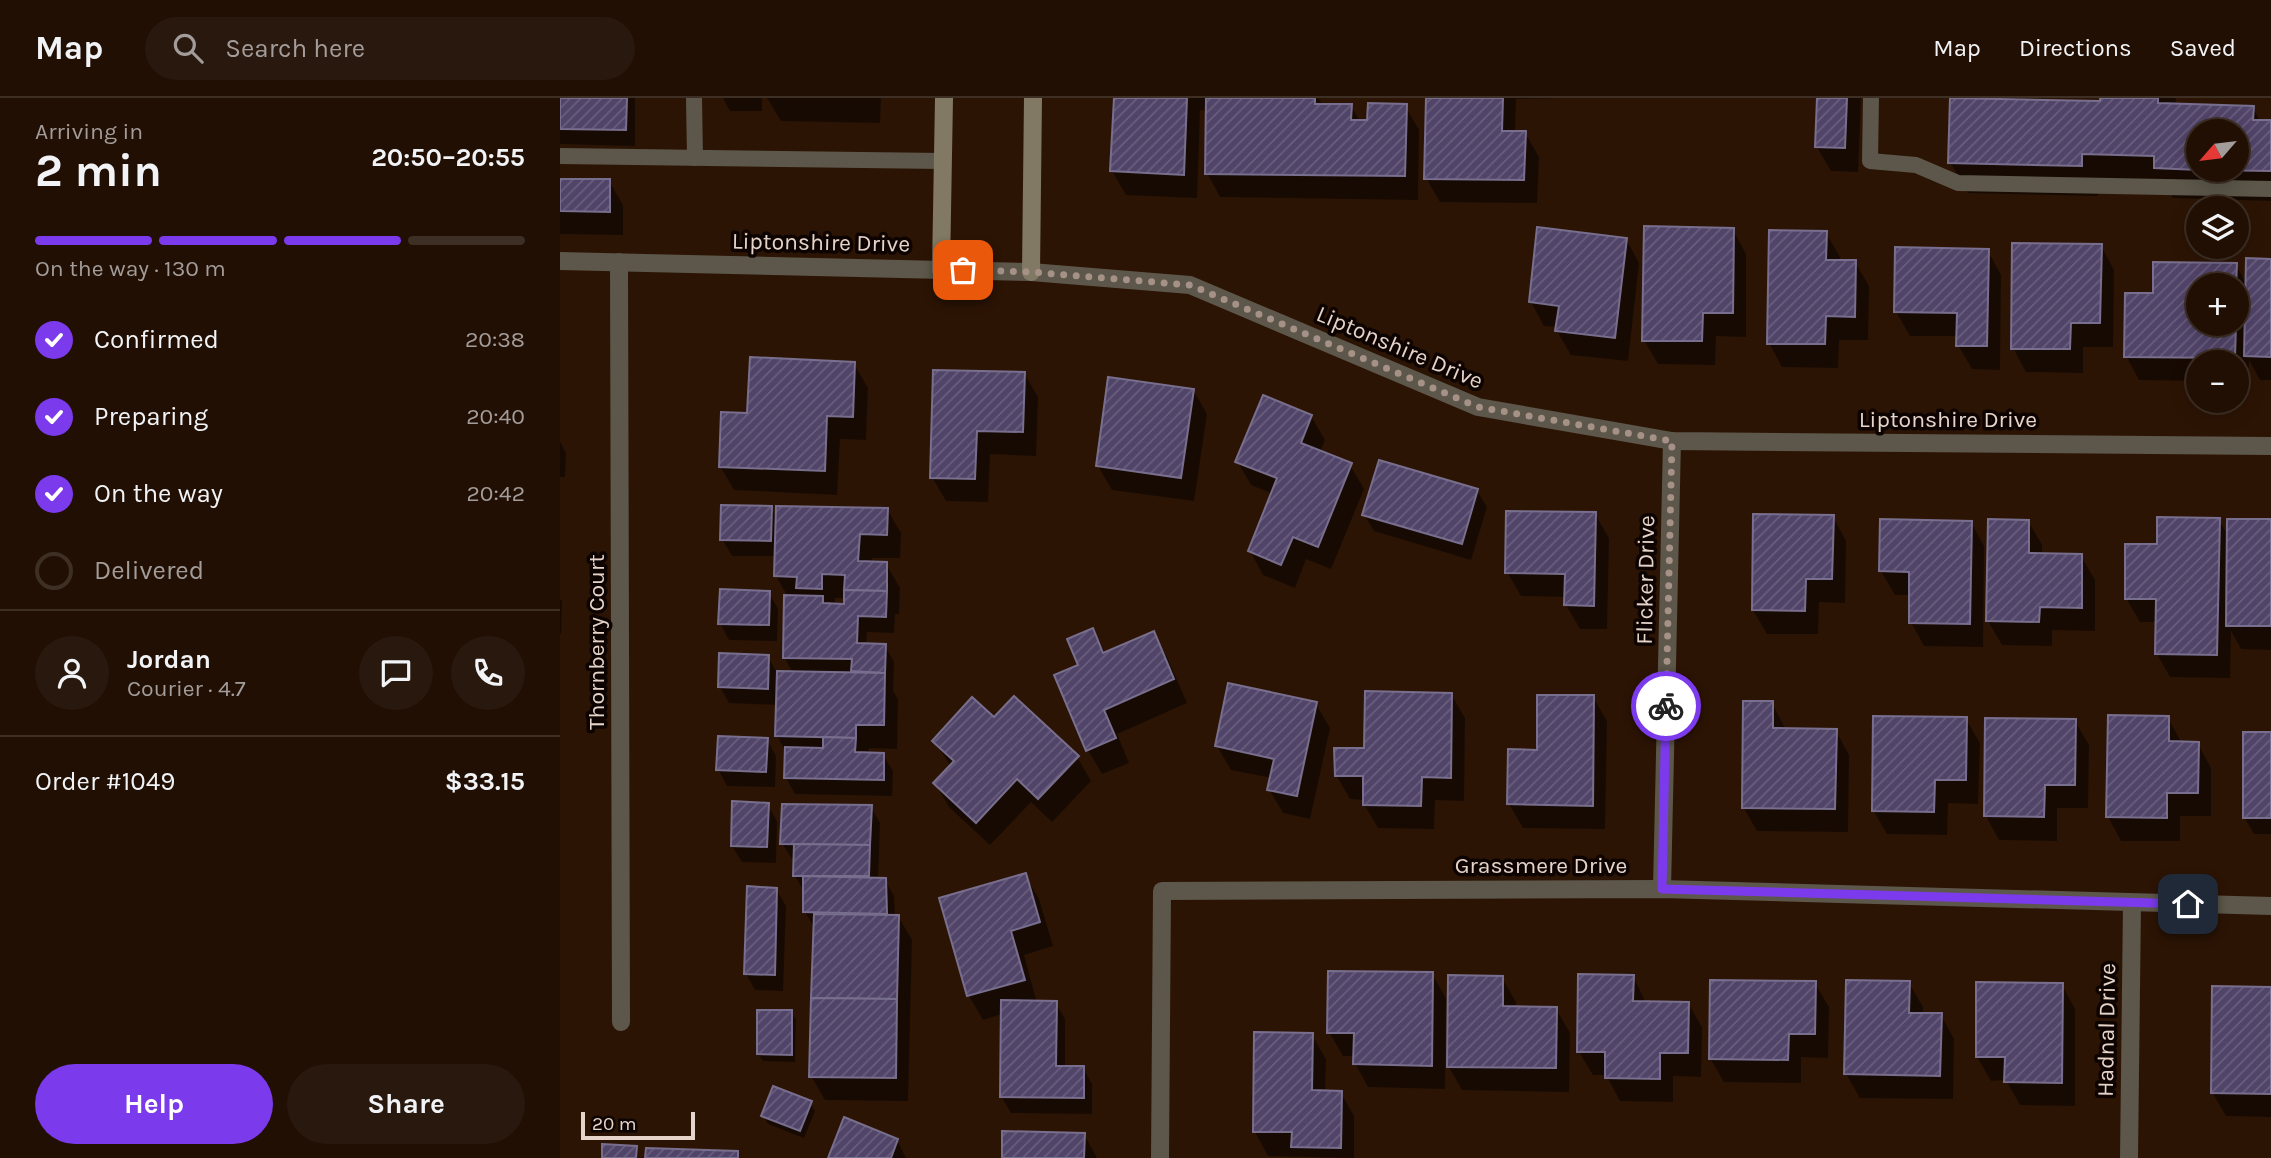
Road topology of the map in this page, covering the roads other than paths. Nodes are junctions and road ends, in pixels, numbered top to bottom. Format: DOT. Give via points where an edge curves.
graph roads {
  1 [pos="694,98"];
  2 [pos="944,98"];
  3 [pos="1033,98"];
  4 [pos="1871,98"];
  5 [pos="560,156"];
  6 [pos="695,158"];
  7 [pos="943,161"];
  8 [pos="2271,189"];
  9 [pos="560,261"];
  10 [pos="620,262"];
  11 [pos="941,270"];
  12 [pos="1031,272"];
  13 [pos="1672,441"];
  14 [pos="2271,446"];
  15 [pos="1662,889"];
  16 [pos="2132,903"];
  17 [pos="2271,906"];
  18 [pos="621,1022"];
  19 [pos="1160,1158"];
  20 [pos="2129,1158"];
  1 -- 6 [label="lane"];
  2 -- 7 [label="street"];
  3 -- 12 [label="street"];
  4 -- 8 [label="lane" via="1870,161 1916,165 1958,183"];
  5 -- 6 [label="lane"];
  6 -- 7 [label="lane"];
  7 -- 11 [label="street"];
  9 -- 10 [label="street, Liptonshire Drive"];
  10 -- 11 [label="street, Liptonshire Drive"];
  10 -- 18 [label="street, Thornberry Court"];
  11 -- 12 [label="street, Liptonshire Drive"];
  12 -- 13 [label="street, Liptonshire Drive" via="1190,285 1478,407"];
  13 -- 14 [label="street, Liptonshire Drive"];
  13 -- 15 [label="street, Flicker Drive"];
  15 -- 16 [label="street, Grassmere Drive"];
  15 -- 19 [label="street, Grassmere Drive" via="1162,891"];
  16 -- 17 [label="street, Grassmere Drive"];
  16 -- 20 [label="street, Hadnal Drive"];
}
